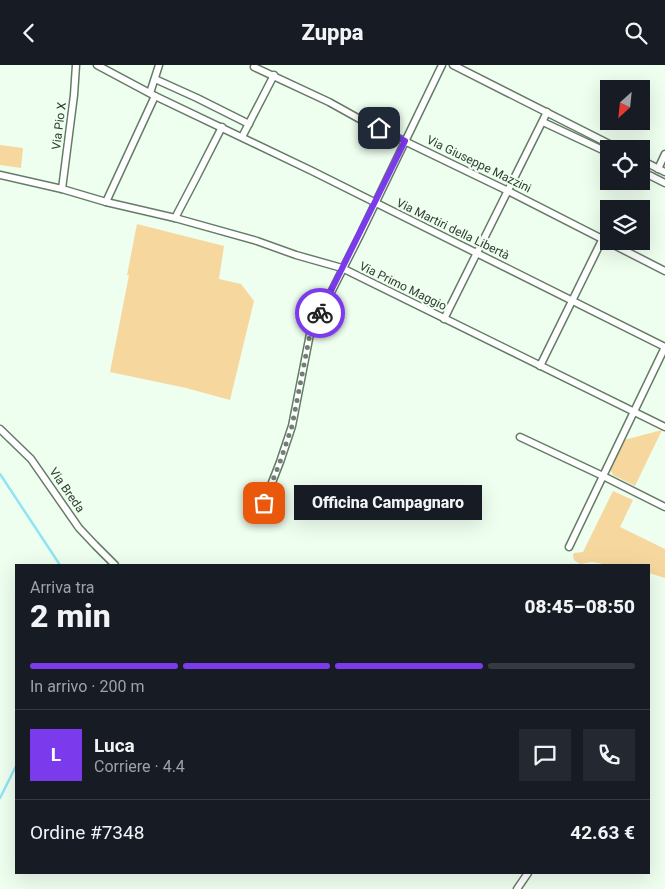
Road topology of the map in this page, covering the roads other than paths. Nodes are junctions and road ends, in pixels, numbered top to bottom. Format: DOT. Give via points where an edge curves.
graph roads {
  1 [pos="76,65"];
  2 [pos="97,65"];
  3 [pos="159,65"];
  4 [pos="442,65"];
  5 [pos="454,65"];
  6 [pos="254,67"];
  7 [pos="274,75"];
  8 [pos="155,79"];
  9 [pos="152,94"];
  10 [pos="547,112"];
  11 [pos="543,122"];
  12 [pos="249,124"];
  13 [pos="222,127"];
  14 [pos="242,137"];
  15 [pos="601,140"];
  16 [pos="405,141"];
  17 [pos="600,149"];
  18 [pos="665,153"];
  19 [pos="650,165"];
  20 [pos="658,169"];
  21 [pos="665,172"];
  22 [pos="0,175"];
  23 [pos="650,176"];
  24 [pos="665,183"];
  25 [pos="62,189"];
  26 [pos="508,191"];
  27 [pos="106,202"];
  28 [pos="375,203"];
  29 [pos="174,218"];
  30 [pos="600,239"];
  31 [pos="600,244"];
  32 [pos="622,250"];
  33 [pos="477,253"];
  34 [pos="342,268"];
  35 [pos="665,271"];
  36 [pos="572,301"];
  37 [pos="444,319"];
  38 [pos="665,347"];
  39 [pos="540,366"];
  40 [pos="635,412"];
  41 [pos="665,427"];
  42 [pos="0,429"];
  43 [pos="520,437"];
  44 [pos="603,476"];
  45 [pos="264,503"];
  46 [pos="665,507"];
  47 [pos="569,547"];
  48 [pos="114,564"];
  49 [pos="527,874"];
  50 [pos="518,889"];
  1 -- 25 [label="street, Via Pio X"];
  2 -- 9 [label="street, Via Martiri della Libertà"];
  3 -- 8 [label="street"];
  4 -- 16 [label="street"];
  5 -- 10 [label="street"];
  6 -- 7 [label="street, Via Giuseppe Mazzini"];
  7 -- 12 [label="street"];
  7 -- 16 [label="street, Via Giuseppe Mazzini"];
  8 -- 9 [label="street"];
  8 -- 12 [label="street"];
  9 -- 13 [label="street, Via Martiri della Libertà"];
  9 -- 27 [label="street"];
  10 -- 11 [label="street"];
  10 -- 15 [label="street"];
  11 -- 17 [label="street"];
  11 -- 26 [label="street"];
  12 -- 14 [label="street"];
  13 -- 14 [label="street, Via Martiri della Libertà"];
  13 -- 29 [label="street"];
  14 -- 28 [label="street, Via Martiri della Libertà"];
  16 -- 26 [label="street, Via Giuseppe Mazzini"];
  16 -- 28 [label="street"];
  18 -- 20 [label="street"];
  19 -- 20 [label="street"];
  20 -- 21 [label="street"];
  22 -- 25 [label="street, Via Primo Maggio"];
  23 -- 24 [label="street"];
  25 -- 27 [label="street, Via Primo Maggio"];
  26 -- 30 [label="street, Via Giuseppe Mazzini"];
  26 -- 33 [label="street"];
  27 -- 29 [label="street, Via Primo Maggio"];
  28 -- 33 [label="street, Via Martiri della Libertà"];
  28 -- 34 [label="street"];
  29 -- 34 [label="street, Via Primo Maggio"];
  31 -- 36 [label="street"];
  32 -- 35 [label="street, Via Giuseppe Mazzini"];
  33 -- 36 [label="street, Via Martiri della Libertà"];
  33 -- 37 [label="street"];
  34 -- 37 [label="street, Via Primo Maggio"];
  34 -- 45 [label="street" via="310,334 292,426"];
  36 -- 38 [label="street, Via Martiri della Libertà"];
  36 -- 39 [label="street"];
  37 -- 39 [label="street, Via Primo Maggio"];
  38 -- 40 [label="street"];
  39 -- 40 [label="street, Via Primo Maggio"];
  40 -- 41 [label="street, Via Primo Maggio"];
  40 -- 44 [label="street"];
  42 -- 48 [label="street, Via Breda" via="31,459 79,528"];
  43 -- 44 [label="street"];
  44 -- 46 [label="street"];
  44 -- 47 [label="street"];
  49 -- 50 [label="street"];
}
